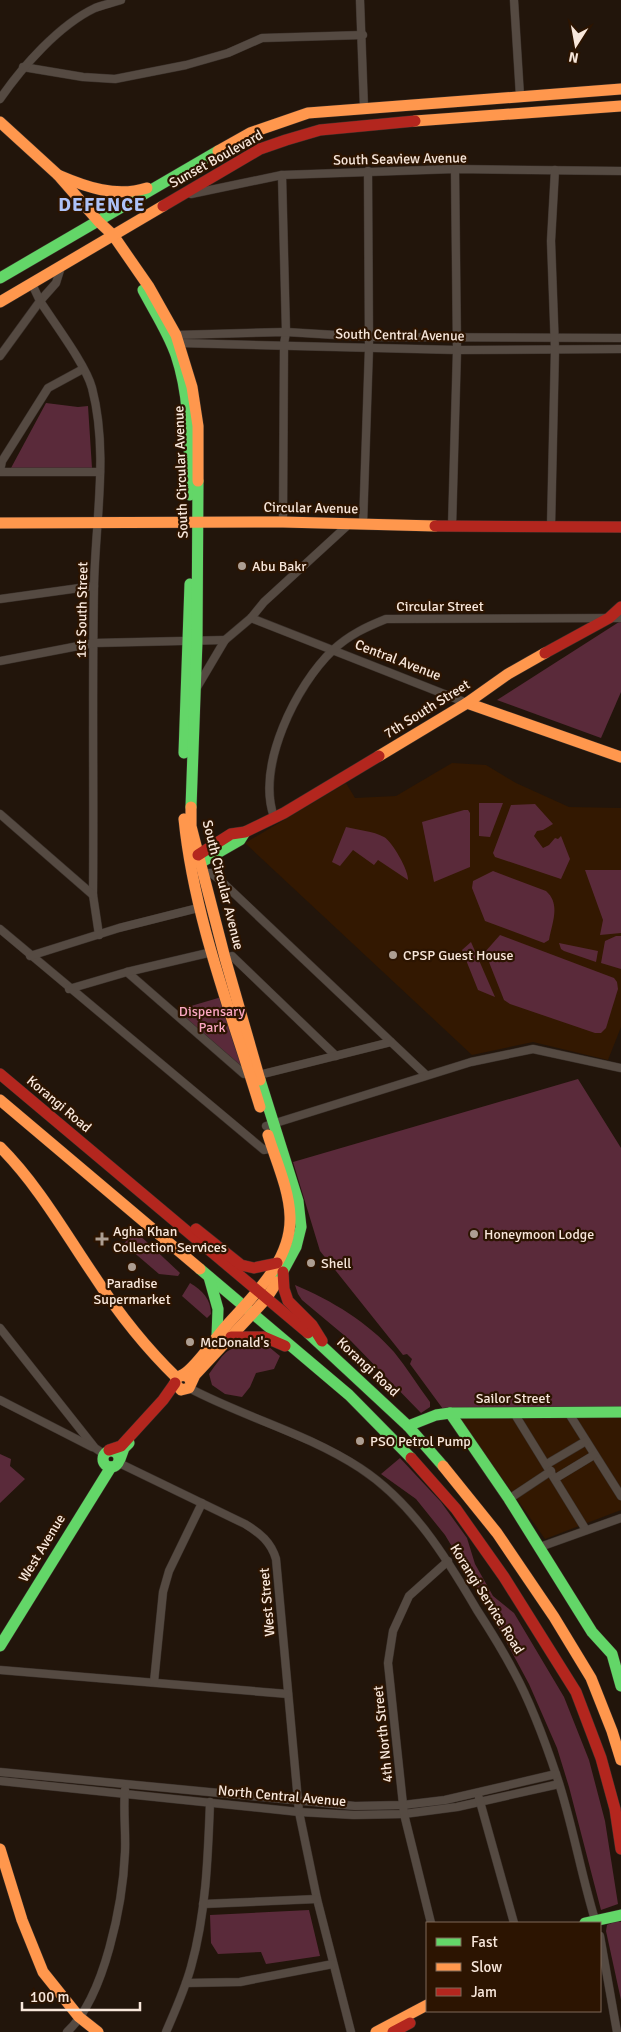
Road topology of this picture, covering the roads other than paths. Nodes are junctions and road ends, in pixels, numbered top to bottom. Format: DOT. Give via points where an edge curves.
graph roads {
  1 [pos="121,0"];
  2 [pos="360,0"];
  3 [pos="514,0"];
  4 [pos="363,35"];
  5 [pos="23,67"];
  6 [pos="621,89"];
  7 [pos="520,96"];
  8 [pos="0,99"];
  9 [pos="451,101"];
  10 [pos="621,106"];
  11 [pos="364,108"];
  12 [pos="453,119"];
  13 [pos="2,128"];
  14 [pos="455,169"];
  15 [pos="555,170"];
  16 [pos="368,171"];
  17 [pos="621,171"];
  18 [pos="282,175"];
  19 [pos="58,176"];
  20 [pos="170,178"];
  21 [pos="181,196"];
  22 [pos="99,222"];
  23 [pos="110,237"];
  24 [pos="61,267"];
  25 [pos="0,278"];
  26 [pos="32,284"];
  27 [pos="40,301"];
  28 [pos="0,302"];
  29 [pos="286,332"];
  30 [pos="369,337"];
  31 [pos="457,337"];
  32 [pos="621,338"];
  33 [pos="177,339"];
  34 [pos="555,339"];
  35 [pos="284,344"];
  36 [pos="369,348"];
  37 [pos="555,349"];
  38 [pos="621,349"];
  39 [pos="457,350"];
  40 [pos="0,356"];
  41 [pos="83,369"];
  42 [pos="0,472"];
  43 [pos="100,472"];
  44 [pos="195,522"];
  45 [pos="284,522"];
  46 [pos="0,523"];
  47 [pos="98,523"];
  48 [pos="364,524"];
  49 [pos="348,525"];
  50 [pos="452,527"];
  51 [pos="551,527"];
  52 [pos="621,527"];
  53 [pos="94,586"];
  54 [pos="0,599"];
  55 [pos="621,607"];
  56 [pos="251,618"];
  57 [pos="615,618"];
  58 [pos="225,640"];
  59 [pos="193,641"];
  60 [pos="94,643"];
  61 [pos="333,650"];
  62 [pos="0,661"];
  63 [pos="195,690"];
  64 [pos="467,703"];
  65 [pos="621,757"];
  66 [pos="0,814"];
  67 [pos="274,817"];
  68 [pos="200,864"];
  69 [pos="93,895"];
  70 [pos="198,908"];
  71 [pos="0,930"];
  72 [pos="99,936"];
  73 [pos="212,952"];
  74 [pos="30,956"];
  75 [pos="225,958"];
  76 [pos="127,972"];
  77 [pos="69,989"];
  78 [pos="391,1042"];
  79 [pos="336,1056"];
  80 [pos="621,1068"];
  81 [pos="0,1074"];
  82 [pos="255,1074"];
  83 [pos="426,1075"];
  84 [pos="0,1100"];
  85 [pos="269,1125"];
  86 [pos="0,1147"];
  87 [pos="272,1148"];
  88 [pos="165,1214"];
  89 [pos="280,1268"];
  90 [pos="209,1277"];
  91 [pos="262,1295"];
  92 [pos="249,1310"];
  93 [pos="0,1328"];
  94 [pos="217,1336"];
  95 [pos="231,1338"];
  96 [pos="290,1347"];
  97 [pos="328,1350"];
  98 [pos="183,1383"];
  99 [pos="0,1400"];
  100 [pos="568,1412"];
  101 [pos="450,1413"];
  102 [pos="514,1413"];
  103 [pos="621,1413"];
  104 [pos="408,1426"];
  105 [pos="586,1441"];
  106 [pos="594,1455"];
  107 [pos="109,1458"];
  108 [pos="549,1468"];
  109 [pos="556,1478"];
  110 [pos="621,1496"];
  111 [pos="510,1498"];
  112 [pos="202,1503"];
  113 [pos="621,1518"];
  114 [pos="586,1530"];
  115 [pos="540,1547"];
  116 [pos="448,1561"];
  117 [pos="2,1637"];
  118 [pos="616,1655"];
  119 [pos="0,1670"];
  120 [pos="619,1673"];
  121 [pos="154,1682"];
  122 [pos="621,1686"];
  123 [pos="288,1694"];
  124 [pos="621,1760"];
  125 [pos="0,1772"];
  126 [pos="556,1774"];
  127 [pos="0,1781"];
  128 [pos="126,1783"];
  129 [pos="559,1784"];
  130 [pos="125,1793"];
  131 [pos="478,1793"];
  132 [pos="300,1801"];
  133 [pos="210,1802"];
  134 [pos="480,1802"];
  135 [pos="403,1805"];
  136 [pos="299,1812"];
  137 [pos="404,1814"];
  138 [pos="0,1849"];
  139 [pos="621,1849"];
  140 [pos="0,1874"];
  141 [pos="317,1899"];
  142 [pos="203,1904"];
  143 [pos="621,1915"];
  144 [pos="431,1922"];
  145 [pos="514,1922"];
  146 [pos="595,1922"];
  147 [pos="601,1942"];
  148 [pos="333,1964"];
  149 [pos="186,1983"];
  150 [pos="426,2006"];
  151 [pos="429,2012"];
  152 [pos="77,2020"];
  153 [pos="67,2032"];
  154 [pos="86,2032"];
  155 [pos="98,2032"];
  156 [pos="166,2032"];
  157 [pos="351,2032"];
  158 [pos="376,2032"];
  159 [pos="394,2032"];
  160 [pos="617,2032"];
  1 -- 5 [label="street" via="94,8 62,30"];
  2 -- 4 [label="street"];
  3 -- 7 [label="street"];
  4 -- 5 [label="street" via="262,38 186,65 115,79"];
  4 -- 11 [label="street"];
  5 -- 8 [label="street"];
  6 -- 7 [label="main road, Sunset Boulevard"];
  7 -- 9 [label="main road, Sunset Boulevard"];
  9 -- 11 [label="main road, Sunset Boulevard"];
  9 -- 12 [label="main road"];
  10 -- 12 [label="main road, Sunset Boulevard"];
  11 -- 20 [label="main road, Sunset Boulevard" via="308,113 250,133"];
  12 -- 21 [label="main road, Sunset Boulevard" via="329,129 286,140 260,149"];
  13 -- 19 [label="main road"];
  14 -- 15 [label="street, South Seaview Avenue"];
  14 -- 16 [label="street, South Seaview Avenue"];
  14 -- 31 [label="street"];
  15 -- 17 [label="street, South Seaview Avenue"];
  15 -- 34 [label="street" via="552,241"];
  16 -- 18 [label="street, South Seaview Avenue"];
  16 -- 30 [label="street"];
  18 -- 21 [label="street, South Seaview Avenue"];
  18 -- 29 [label="street"];
  19 -- 20 [label="main road" via="83,187 126,192 144,190"];
  19 -- 22 [label="main road, South Circular Avenue"];
  20 -- 22 [label="main road, Sunset Boulevard"];
  21 -- 23 [label="main road, Sunset Boulevard"];
  22 -- 23 [label="main road, South Circular Avenue"];
  22 -- 25 [label="main road, Sunset Boulevard"];
  23 -- 24 [label="main road, Sunset Boulevard"];
  23 -- 33 [label="main road, South Circular Avenue" via="149,287"];
  23 -- 44 [label="main road, South Circular Avenue" via="142,289 175,355 189,425"];
  24 -- 26 [label="main road, Sunset Boulevard"];
  24 -- 27 [label="street" via="56,283"];
  26 -- 27 [label="street"];
  26 -- 28 [label="main road, Sunset Boulevard"];
  27 -- 40 [label="street"];
  27 -- 41 [label="street, 1st South Street"];
  29 -- 30 [label="street"];
  29 -- 33 [label="street"];
  29 -- 35 [label="street"];
  30 -- 31 [label="street"];
  30 -- 36 [label="street"];
  31 -- 34 [label="street"];
  31 -- 39 [label="street"];
  32 -- 34 [label="street"];
  33 -- 35 [label="street, South Central Avenue"];
  33 -- 44 [label="main road, South Circular Avenue" via="192,388 198,426"];
  34 -- 37 [label="street"];
  35 -- 36 [label="street, South Central Avenue"];
  35 -- 45 [label="street"];
  36 -- 39 [label="street, South Central Avenue"];
  36 -- 48 [label="street"];
  37 -- 38 [label="street, South Central Avenue"];
  37 -- 39 [label="street, South Central Avenue"];
  37 -- 51 [label="street"];
  39 -- 50 [label="street"];
  41 -- 42 [label="street" via="48,388 2,461"];
  41 -- 43 [label="street, 1st South Street" via="92,386 99,421"];
  42 -- 43 [label="street"];
  43 -- 47 [label="street, 1st South Street"];
  44 -- 45 [label="main road, Circular Avenue"];
  44 -- 47 [label="main road, Circular Avenue"];
  44 -- 59 [label="main road, South Circular Avenue"];
  45 -- 49 [label="main road, Circular Avenue"];
  46 -- 47 [label="main road, Circular Avenue"];
  47 -- 53 [label="street, 1st South Street"];
  48 -- 49 [label="main road, Circular Avenue"];
  48 -- 50 [label="main road, Circular Avenue"];
  49 -- 56 [label="street" via="264,602"];
  50 -- 51 [label="main road, Circular Avenue"];
  51 -- 52 [label="main road, Circular Avenue"];
  53 -- 54 [label="street"];
  53 -- 60 [label="street, 1st South Street"];
  55 -- 57 [label="main road, 7th South Street"];
  56 -- 58 [label="street"];
  56 -- 61 [label="street, Central Avenue"];
  57 -- 61 [label="street, Circular Street" via="386,619 360,629"];
  57 -- 64 [label="main road, 7th South Street" via="508,674"];
  58 -- 59 [label="street"];
  58 -- 63 [label="street"];
  59 -- 60 [label="street"];
  59 -- 63 [label="main road, South Circular Avenue"];
  59 -- 70 [label="main road, South Circular Avenue" via="183,772 184,835"];
  60 -- 62 [label="street"];
  60 -- 69 [label="street, 1st South Street"];
  61 -- 64 [label="street, Central Avenue"];
  61 -- 67 [label="street, Circular Street" via="304,685 285,721 273,759 269,804"];
  63 -- 68 [label="main road, South Circular Avenue" via="190,772 191,826"];
  64 -- 65 [label="main road, Central Avenue"];
  64 -- 67 [label="main road, 7th South Street"];
  66 -- 69 [label="street"];
  67 -- 68 [label="main road, 7th South Street" via="245,832 231,834"];
  68 -- 75 [label="main road, South Circular Avenue"];
  68 -- 78 [label="street"];
  69 -- 72 [label="street, 1st South Street"];
  70 -- 72 [label="street"];
  70 -- 73 [label="main road, South Circular Avenue"];
  71 -- 74 [label="street"];
  72 -- 74 [label="street"];
  73 -- 76 [label="street"];
  73 -- 82 [label="main road, South Circular Avenue"];
  74 -- 77 [label="street"];
  75 -- 79 [label="street" via="232,956"];
  75 -- 82 [label="main road, South Circular Avenue"];
  76 -- 77 [label="street"];
  76 -- 82 [label="street" via="244,1074"];
  77 -- 87 [label="street" via="264,1150"];
  78 -- 79 [label="street"];
  78 -- 83 [label="street"];
  79 -- 82 [label="street"];
  80 -- 83 [label="street" via="533,1049"];
  81 -- 88 [label="main road, Korangi Road"];
  82 -- 85 [label="main road, South Circular Avenue"];
  83 -- 85 [label="street"];
  84 -- 90 [label="main road"];
  85 -- 87 [label="main road, South Circular Avenue"];
  85 -- 89 [label="main road, South Circular Avenue" via="298,1200 301,1227 296,1247"];
  86 -- 98 [label="main road, Korangi Service Road" via="19,1165 142,1342"];
  87 -- 89 [label="main road, South Circular Avenue" via="290,1216"];
  88 -- 89 [label="main road" via="185,1220 241,1265"];
  88 -- 91 [label="main road, Korangi Road"];
  89 -- 91 [label="main road, South Circular Avenue"];
  89 -- 97 [label="main road" via="288,1301 312,1325"];
  90 -- 92 [label="main road"];
  90 -- 94 [label="main road" via="218,1309"];
  91 -- 92 [label="main road, South Circular Avenue"];
  91 -- 97 [label="main road, Korangi Road"];
  92 -- 94 [label="main road, West Avenue"];
  92 -- 95 [label="main road, West Avenue"];
  92 -- 96 [label="main road" via="284,1338"];
  93 -- 107 [label="street"];
  94 -- 98 [label="main road, West Avenue"];
  95 -- 96 [label="main road" via="264,1337"];
  95 -- 98 [label="main road, West Avenue"];
  96 -- 139 [label="main road" via="349,1395 402,1448 456,1509 504,1577 576,1692 601,1758"];
  97 -- 104 [label="main road, Korangi Road"];
  98 -- 107 [label="main road, West Avenue" via="124,1448"];
  98 -- 116 [label="street, Korangi Service Road" via="217,1403 315,1442 361,1469 399,1499"];
  99 -- 107 [label="street, West Street"];
  100 -- 102 [label="main road, Sailor Street"];
  100 -- 103 [label="main road, Sailor Street"];
  100 -- 105 [label="street"];
  101 -- 102 [label="main road, Sailor Street"];
  101 -- 104 [label="main road, Sailor Street"];
  101 -- 111 [label="main road"];
  102 -- 108 [label="street"];
  104 -- 124 [label="main road, Korangi Road" via="497,1533 554,1617 591,1678"];
  105 -- 106 [label="street"];
  105 -- 108 [label="street"];
  106 -- 109 [label="street"];
  106 -- 110 [label="street"];
  107 -- 112 [label="street, West Street"];
  107 -- 117 [label="main road, West Avenue" via="106,1472"];
  108 -- 109 [label="street"];
  108 -- 111 [label="street"];
  109 -- 114 [label="street"];
  111 -- 115 [label="main road"];
  112 -- 121 [label="street" via="177,1552 165,1585"];
  112 -- 123 [label="street, West Street" via="258,1532 273,1549"];
  113 -- 114 [label="street"];
  114 -- 115 [label="street"];
  115 -- 118 [label="main road" via="592,1632"];
  116 -- 126 [label="street, Korangi Service Road" via="514,1671"];
  116 -- 135 [label="street, 4th North Street" via="409,1596 393,1631 388,1663"];
  118 -- 120 [label="main road"];
  119 -- 121 [label="street"];
  120 -- 122 [label="main road"];
  121 -- 123 [label="street"];
  123 -- 132 [label="street, West Street"];
  125 -- 128 [label="street, North Central Avenue"];
  126 -- 129 [label="street, Korangi Service Road"];
  126 -- 131 [label="street, North Central Avenue"];
  127 -- 130 [label="street, North Central Avenue"];
  128 -- 130 [label="street"];
  128 -- 132 [label="street, North Central Avenue"];
  129 -- 134 [label="street, North Central Avenue"];
  129 -- 146 [label="street, Korangi Service Road"];
  130 -- 133 [label="street, North Central Avenue"];
  130 -- 152 [label="street" via="125,1854 118,1910 104,1964"];
  131 -- 134 [label="street"];
  131 -- 135 [label="street, North Central Avenue"];
  132 -- 135 [label="street, North Central Avenue" via="355,1806"];
  132 -- 136 [label="street, West Street"];
  133 -- 136 [label="street, North Central Avenue"];
  133 -- 142 [label="street"];
  134 -- 137 [label="street, North Central Avenue"];
  134 -- 145 [label="street"];
  135 -- 137 [label="street, 4th North Street"];
  136 -- 137 [label="street, North Central Avenue"];
  136 -- 141 [label="street, West Street"];
  137 -- 144 [label="street, 4th North Street"];
  138 -- 152 [label="main road" via="22,1920 43,1972"];
  140 -- 152 [label="main road" via="19,1932 38,1974"];
  141 -- 142 [label="street"];
  141 -- 148 [label="street, West Street"];
  142 -- 149 [label="street"];
  143 -- 146 [label="main road"];
  147 -- 160 [label="street"];
  148 -- 149 [label="street" via="240,1982"];
  148 -- 157 [label="street, West Street"];
  149 -- 156 [label="street"];
  150 -- 158 [label="main road"];
  151 -- 159 [label="main road"];
  152 -- 153 [label="street"];
  152 -- 154 [label="main road"];
  152 -- 155 [label="main road"];
}
